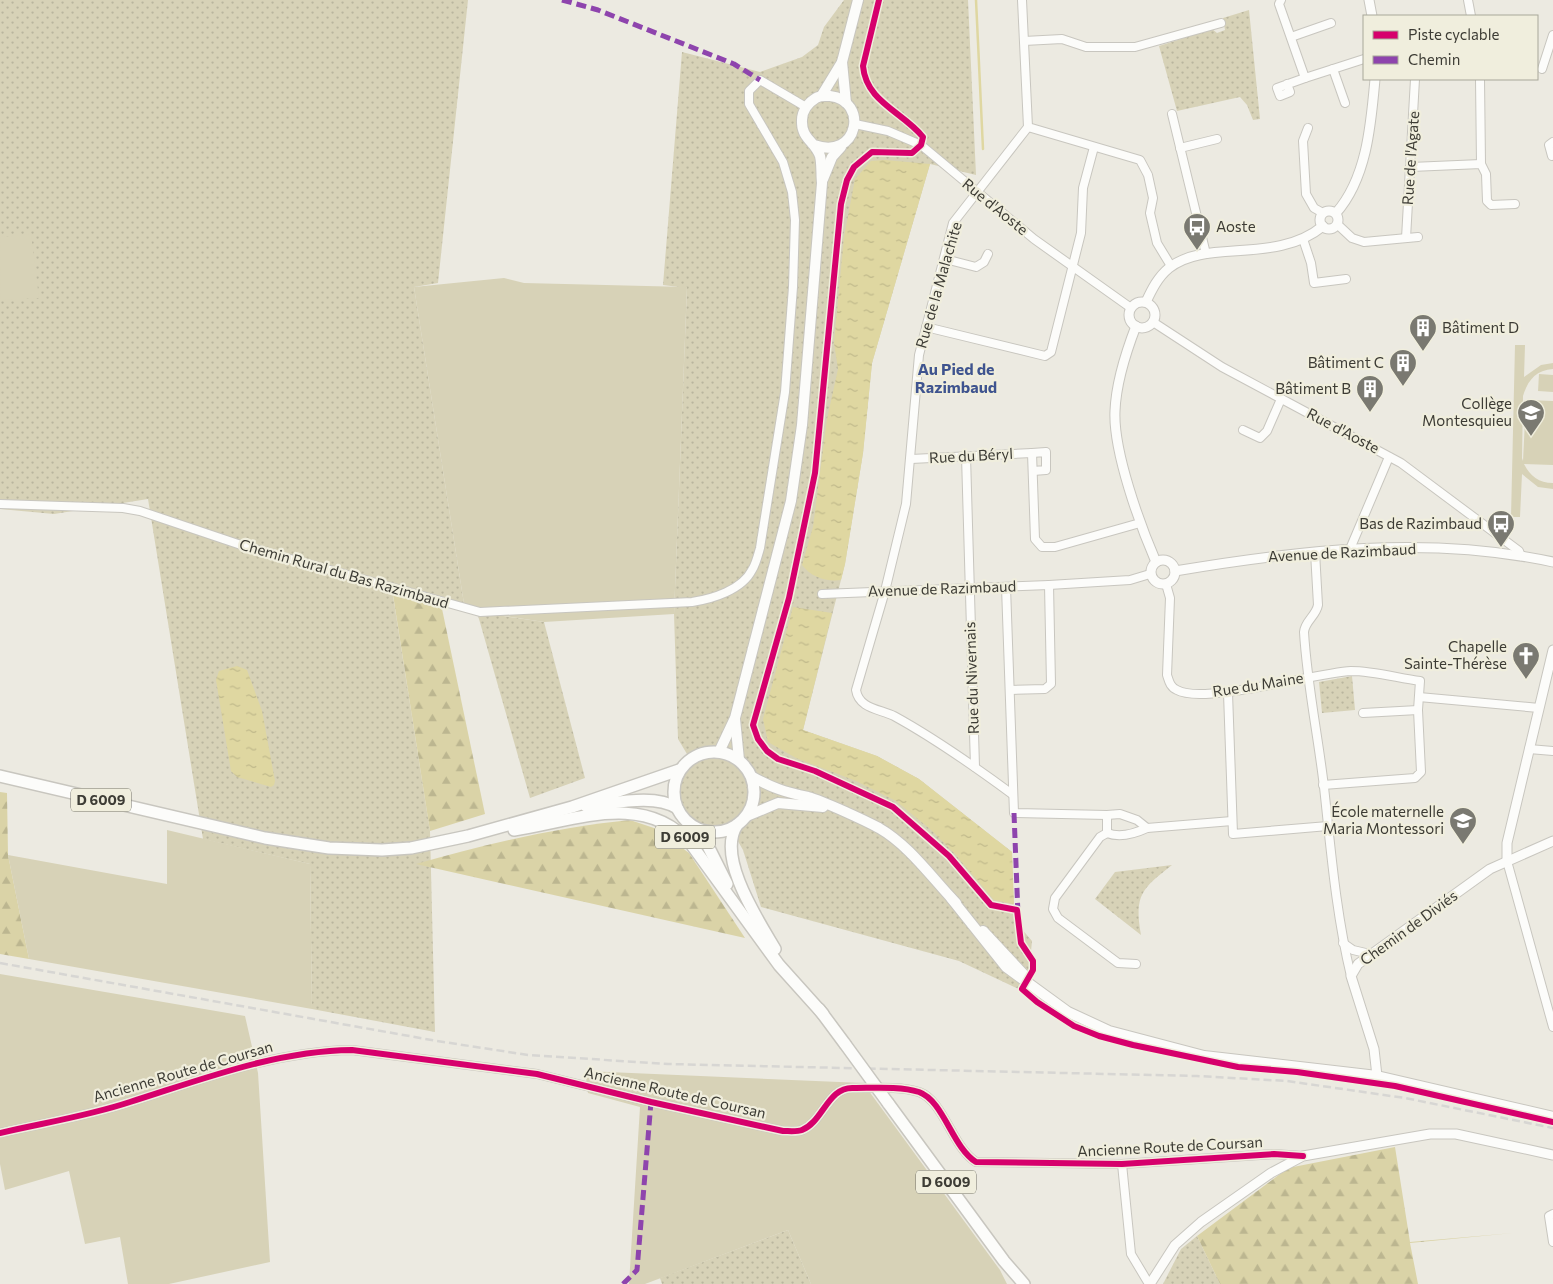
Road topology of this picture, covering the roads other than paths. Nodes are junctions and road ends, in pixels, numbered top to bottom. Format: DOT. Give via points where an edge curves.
graph roads {
  1 [pos="858,0"];
  2 [pos="1022,0"];
  3 [pos="1281,0"];
  4 [pos="1370,0"];
  5 [pos="1468,0"];
  6 [pos="1372,15"];
  7 [pos="1471,15"];
  8 [pos="1221,23"];
  9 [pos="1330,23"];
  10 [pos="1553,34"];
  11 [pos="1291,37"];
  12 [pos="1024,41"];
  13 [pos="1363,59"];
  14 [pos="842,62"];
  15 [pos="1333,69"];
  16 [pos="1542,70"];
  17 [pos="1305,78"];
  18 [pos="1375,80"];
  19 [pos="1415,80"];
  20 [pos="1480,80"];
  21 [pos="1287,84"];
  22 [pos="822,95"];
  23 [pos="846,103"];
  24 [pos="1345,103"];
  25 [pos="806,107"];
  26 [pos="1172,114"];
  27 [pos="855,124"];
  28 [pos="1028,127"];
  29 [pos="1308,128"];
  30 [pos="1217,139"];
  31 [pos="1553,142"];
  32 [pos="844,144"];
  33 [pos="814,145"];
  34 [pos="1094,147"];
  35 [pos="1180,148"];
  36 [pos="1552,156"];
  37 [pos="1481,164"];
  38 [pos="1410,167"];
  39 [pos="822,183"];
  40 [pos="976,192"];
  41 [pos="1516,204"];
  42 [pos="1323,213"];
  43 [pos="1336,213"];
  44 [pos="1337,224"];
  45 [pos="1323,226"];
  46 [pos="1418,237"];
  47 [pos="1406,238"];
  48 [pos="1303,239"];
  49 [pos="988,254"];
  50 [pos="1206,254"];
  51 [pos="945,259"];
  52 [pos="1171,266"];
  53 [pos="1073,268"];
  54 [pos="1346,279"];
  55 [pos="1146,302"];
  56 [pos="1131,308"];
  57 [pos="1153,322"];
  58 [pos="1136,326"];
  59 [pos="926,327"];
  60 [pos="1281,399"];
  61 [pos="1243,430"];
  62 [pos="1032,453"];
  63 [pos="966,456"];
  64 [pos="1389,457"];
  65 [pos="911,458"];
  66 [pos="1033,470"];
  67 [pos="0,504"];
  68 [pos="1140,523"];
  69 [pos="1359,531"];
  70 [pos="1363,548"];
  71 [pos="1350,549"];
  72 [pos="1315,552"];
  73 [pos="1553,555"];
  74 [pos="1521,556"];
  75 [pos="1540,560"];
  76 [pos="1156,562"];
  77 [pos="1553,562"];
  78 [pos="1175,571"];
  79 [pos="1150,574"];
  80 [pos="1166,584"];
  81 [pos="1049,585"];
  82 [pos="1006,587"];
  83 [pos="969,589"];
  84 [pos="886,591"];
  85 [pos="822,594"];
  86 [pos="1553,650"];
  87 [pos="1307,677"];
  88 [pos="1010,690"];
  89 [pos="1228,693"];
  90 [pos="1419,697"];
  91 [pos="1539,708"];
  92 [pos="1418,710"];
  93 [pos="1364,714"];
  94 [pos="735,718"];
  95 [pos="1529,749"];
  96 [pos="1553,751"];
  97 [pos="719,752"];
  98 [pos="739,760"];
  99 [pos="975,767"];
  100 [pos="680,770"];
  101 [pos="0,776"];
  102 [pos="751,776"];
  103 [pos="1324,785"];
  104 [pos="1012,794"];
  105 [pos="572,808"];
  106 [pos="677,808"];
  107 [pos="834,809"];
  108 [pos="1107,815"];
  109 [pos="747,816"];
  110 [pos="1232,821"];
  111 [pos="737,825"];
  112 [pos="1328,826"];
  113 [pos="697,828"];
  114 [pos="1146,828"];
  115 [pos="1107,833"];
  116 [pos="468,836"];
  117 [pos="1553,840"];
  118 [pos="1507,861"];
  119 [pos="1343,943"];
  120 [pos="776,952"];
  121 [pos="1370,954"];
  122 [pos="1136,964"];
  123 [pos="1351,976"];
  124 [pos="823,1014"];
  125 [pos="1553,1027"];
  126 [pos="1377,1076"];
  127 [pos="1553,1117"];
  128 [pos="0,1132"];
  129 [pos="1553,1155"];
  130 [pos="1303,1156"];
  131 [pos="1122,1164"];
  132 [pos="1553,1214"];
  133 [pos="1553,1242"];
  134 [pos="1004,1261"];
  135 [pos="1017,1284"];
  136 [pos="1024,1284"];
  137 [pos="1149,1284"];
  1 -- 14 [label="main road"];
  2 -- 12 [label="street"];
  3 -- 11 [label="street" via="1279,4"];
  4 -- 6 [label="street"];
  5 -- 7 [label="street"];
  8 -- 12 [label="street" via="1135,47 1086,47 1062,39"];
  9 -- 11 [label="street"];
  10 -- 16 [label="street"];
  11 -- 17 [label="street"];
  12 -- 28 [label="street"];
  13 -- 15 [label="street"];
  14 -- 22 [label="main road"];
  14 -- 23 [label="main road"];
  15 -- 17 [label="street"];
  15 -- 24 [label="street"];
  17 -- 21 [label="street"];
  18 -- 43 [label="street" via="1364,155 1356,182"];
  19 -- 38 [label="street, Rue de l'Agate"];
  20 -- 37 [label="street"];
  22 -- 23 [label="main road" via="836,97"];
  22 -- 25 [label="main road"];
  23 -- 27 [label="main road"];
  25 -- 33 [label="main road" via="802,128"];
  25 -- 67 [label="street, Chemin Rural du Bas Razimbaud" via="760,80 748,91 749,104 783,162 792,192 795,220 792,306 778,450 760,548 752,572 713,599 480,612 244,546 140,511"];
  26 -- 35 [label="street"];
  27 -- 32 [label="main road" via="852,135"];
  27 -- 40 [label="street, Rue d'Aoste" via="888,131 921,145"];
  28 -- 34 [label="street"];
  28 -- 40 [label="street, Rue de la Malachite"];
  29 -- 42 [label="street" via="1302,141 1306,194 1314,208"];
  30 -- 35 [label="street"];
  31 -- 36 [label="street" via="1549,145"];
  32 -- 33 [label="main road" via="829,149"];
  32 -- 39 [label="main road" via="832,156"];
  33 -- 39 [label="main road" via="820,156"];
  34 -- 52 [label="street" via="1140,160 1153,198 1150,213 1156,243"];
  34 -- 53 [label="street" via="1083,188 1081,233"];
  35 -- 50 [label="street"];
  37 -- 38 [label="street"];
  37 -- 41 [label="street" via="1486,174 1487,201 1491,205"];
  38 -- 47 [label="street, Rue de l'Agate"];
  39 -- 94 [label="main road" via="802,425 791,501"];
  40 -- 51 [label="street, Rue de la Malachite" via="953,223"];
  40 -- 53 [label="street, Rue d'Aoste"];
  42 -- 43 [label="street" via="1330,210"];
  42 -- 45 [label="street" via="1320,220"];
  43 -- 44 [label="street"];
  44 -- 45 [label="street" via="1329,229"];
  44 -- 47 [label="street" via="1352,238 1364,242"];
  45 -- 48 [label="street"];
  46 -- 47 [label="street"];
  48 -- 50 [label="street" via="1269,249"];
  48 -- 54 [label="street" via="1314,282"];
  49 -- 51 [label="street" via="976,267"];
  50 -- 52 [label="street"];
  51 -- 59 [label="street, Rue de la Malachite"];
  52 -- 55 [label="street" via="1154,286"];
  53 -- 56 [label="street, Rue d'Aoste"];
  53 -- 59 [label="street" via="1051,352 1045,356"];
  55 -- 56 [label="street"];
  55 -- 57 [label="street" via="1155,311"];
  56 -- 58 [label="street" via="1129,316"];
  57 -- 58 [label="street" via="1144,328"];
  57 -- 60 [label="street, Rue d'Aoste"];
  58 -- 68 [label="street" via="1114,413 1117,440"];
  59 -- 65 [label="street, Rue de la Malachite" via="919,354"];
  60 -- 61 [label="street" via="1267,431 1260,438"];
  60 -- 64 [label="street, Rue d'Aoste"];
  62 -- 63 [label="street, Rue du Béryl"];
  62 -- 66 [label="street, Rue du Béryl"];
  62 -- 66 [label="street, Rue du Béryl" via="1046,452 1046,470"];
  63 -- 65 [label="street, Rue du Béryl"];
  63 -- 83 [label="street, Rue du Nivernais"];
  64 -- 69 [label="street"];
  64 -- 74 [label="street, Rue d'Aoste" via="1424,479 1519,551"];
  65 -- 84 [label="street, Rue de la Malachite" via="906,504"];
  66 -- 68 [label="street, Rue du Béryl" via="1035,539 1042,547 1055,547"];
  68 -- 76 [label="street"];
  69 -- 70 [label="street"];
  69 -- 71 [label="street"];
  70 -- 71 [label="street, Avenue de Razimbaud"];
  70 -- 74 [label="street, Avenue de Razimbaud" via="1421,548"];
  71 -- 72 [label="street, Avenue de Razimbaud"];
  72 -- 78 [label="street, Avenue de Razimbaud" via="1274,555"];
  72 -- 87 [label="street" via="1318,605 1304,632"];
  73 -- 75 [label="street"];
  74 -- 75 [label="street, Avenue de Razimbaud"];
  75 -- 77 [label="street, Avenue de Razimbaud"];
  76 -- 78 [label="street" via="1168,561"];
  76 -- 79 [label="street"];
  78 -- 80 [label="street" via="1174,578"];
  79 -- 80 [label="street" via="1158,584"];
  79 -- 81 [label="street, Avenue de Razimbaud" via="1130,580"];
  80 -- 89 [label="street, Rue du Maine" via="1170,598 1167,674 1170,684 1186,693"];
  81 -- 82 [label="street, Avenue de Razimbaud"];
  81 -- 88 [label="street" via="1051,684 1045,689"];
  82 -- 83 [label="street, Avenue de Razimbaud"];
  82 -- 88 [label="street"];
  83 -- 84 [label="street, Avenue de Razimbaud"];
  83 -- 99 [label="street, Rue du Nivernais"];
  84 -- 85 [label="street, Avenue de Razimbaud"];
  84 -- 99 [label="street, Rue de la Malachite" via="856,690 857,696 865,706 885,711 940,742"];
  86 -- 91 [label="street"];
  87 -- 89 [label="street, Rue du Maine"];
  87 -- 90 [label="street, Rue du Maine" via="1352,671 1420,681"];
  87 -- 103 [label="street"];
  88 -- 104 [label="street"];
  89 -- 110 [label="street"];
  90 -- 91 [label="street"];
  90 -- 92 [label="street"];
  91 -- 95 [label="street"];
  92 -- 93 [label="street"];
  92 -- 103 [label="street" via="1421,772 1416,778"];
  94 -- 97 [label="main road"];
  94 -- 98 [label="main road"];
  95 -- 96 [label="street"];
  95 -- 118 [label="street" via="1507,843"];
  97 -- 98 [label="main road"];
  97 -- 100 [label="main road" via="697,755"];
  98 -- 102 [label="main road"];
  99 -- 104 [label="street"];
  100 -- 105 [label="main road, D 6009"];
  100 -- 106 [label="main road" via="674,787"];
  101 -- 116 [label="main road, D 6009" via="308,846 382,850"];
  102 -- 107 [label="main road" via="769,787"];
  102 -- 109 [label="main road" via="754,795"];
  103 -- 112 [label="street"];
  104 -- 108 [label="street" via="1014,813"];
  105 -- 106 [label="main road, D 6009" via="656,800 669,802"];
  105 -- 116 [label="main road, D 6009"];
  106 -- 113 [label="main road" via="684,819"];
  107 -- 109 [label="main road" via="778,803"];
  107 -- 126 [label="main road" via="879,828 904,847 951,898 1006,968 1068,1012 1109,1031 1204,1056"];
  108 -- 114 [label="street" via="1120,814"];
  108 -- 115 [label="street"];
  109 -- 111 [label="main road"];
  110 -- 112 [label="street" via="1233,834"];
  110 -- 114 [label="street"];
  111 -- 113 [label="main road" via="715,832"];
  111 -- 120 [label="main road, D 6009" via="731,838 734,866"];
  112 -- 119 [label="street"];
  113 -- 120 [label="main road, D 6009" via="726,882"];
  114 -- 115 [label="street" via="1115,836"];
  115 -- 122 [label="street" via="1055,898 1053,909 1058,918 1118,963"];
  116 -- 124 [label="main road, D 6009" via="579,817 623,813 645,815 665,822 691,844 779,965"];
  117 -- 118 [label="street, Chemin de Diviés"];
  118 -- 121 [label="street, Chemin de Diviés" via="1490,869"];
  118 -- 125 [label="street"];
  119 -- 121 [label="street" via="1353,950"];
  119 -- 123 [label="street"];
  120 -- 124 [label="main road, D 6009"];
  121 -- 123 [label="street, Chemin de Diviés" via="1358,964"];
  123 -- 126 [label="street, Chemin de Diviés" via="1374,1049"];
  124 -- 134 [label="main road, D 6009, bridge"];
  126 -- 127 [label="main road"];
  128 -- 131 [label="street, Ancienne Route de Coursan" via="129,1103 236,1068 282,1057 325,1050 352,1050 537,1074 783,1130 801,1131 812,1124 834,1095 849,1087 920,1092 933,1103 965,1156 976,1162"];
  129 -- 130 [label="street" via="1456,1134 1430,1134"];
  130 -- 131 [label="street, Ancienne Route de Coursan" via="1274,1154"];
  130 -- 137 [label="street" via="1271,1173 1201,1222 1175,1245"];
  131 -- 137 [label="street, Ancienne Route de Coursan" via="1131,1254"];
  132 -- 133 [label="street" via="1549,1216"];
  134 -- 135 [label="main road, D 6009"];
  134 -- 136 [label="main road, D 6009"];
}
